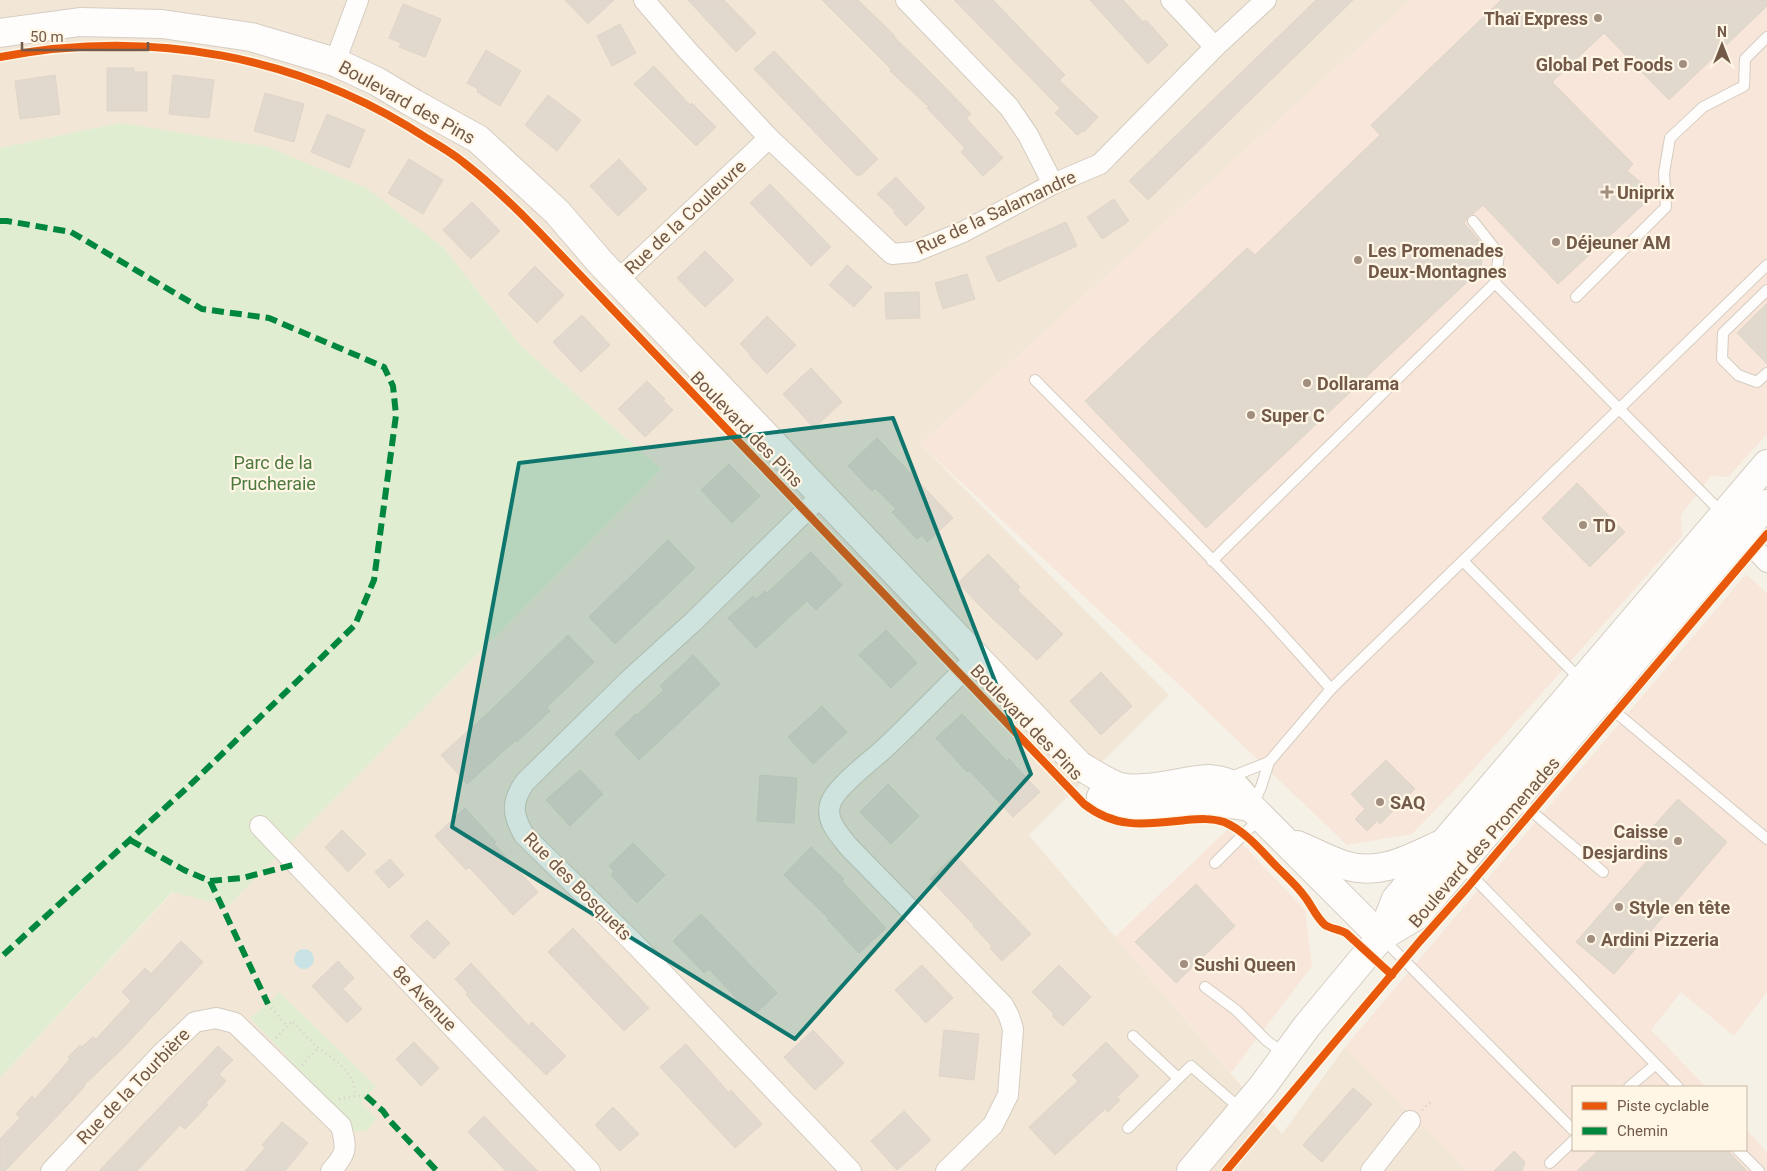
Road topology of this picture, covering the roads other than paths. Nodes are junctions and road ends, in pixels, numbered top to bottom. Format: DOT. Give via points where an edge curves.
graph roads {
  1 [pos="358,0"];
  2 [pos="644,0"];
  3 [pos="906,0"];
  4 [pos="1171,0"];
  5 [pos="1266,0"];
  6 [pos="0,33"];
  7 [pos="1767,38"];
  8 [pos="1216,47"];
  9 [pos="334,62"];
  10 [pos="769,138"];
  11 [pos="1053,184"];
  12 [pos="1474,220"];
  13 [pos="1767,265"];
  14 [pos="618,280"];
  15 [pos="1495,282"];
  16 [pos="1767,290"];
  17 [pos="1576,298"];
  18 [pos="1767,372"];
  19 [pos="1035,380"];
  20 [pos="1619,410"];
  21 [pos="1767,464"];
  22 [pos="822,495"];
  23 [pos="1767,504"];
  24 [pos="1732,524"];
  25 [pos="1212,561"];
  26 [pos="1463,561"];
  27 [pos="1767,562"];
  28 [pos="977,657"];
  29 [pos="1331,690"];
  30 [pos="1591,690"];
  31 [pos="1269,762"];
  32 [pos="1079,765"];
  33 [pos="1220,780"];
  34 [pos="1516,799"];
  35 [pos="1256,812"];
  36 [pos="260,826"];
  37 [pos="1767,839"];
  38 [pos="1284,840"];
  39 [pos="1445,842"];
  40 [pos="1215,863"];
  41 [pos="1459,865"];
  42 [pos="1603,872"];
  43 [pos="1381,938"];
  44 [pos="1205,986"];
  45 [pos="1133,1036"];
  46 [pos="1286,1055"];
  47 [pos="1655,1065"];
  48 [pos="1178,1078"];
  49 [pos="1630,1086"];
  50 [pos="1677,1086"];
  51 [pos="1242,1110"];
  52 [pos="1410,1121"];
  53 [pos="1128,1128"];
  54 [pos="1572,1129"];
  55 [pos="1572,1142"];
  56 [pos="1739,1151"];
  57 [pos="1550,1163"];
  58 [pos="51,1171"];
  59 [pos="332,1171"];
  60 [pos="590,1171"];
  61 [pos="851,1171"];
  62 [pos="946,1171"];
  63 [pos="1191,1171"];
  64 [pos="1371,1171"];
  65 [pos="1759,1171"];
  1 -- 9 [label="street"];
  2 -- 10 [label="street, Rue de la Salamandre"];
  3 -- 11 [label="street" via="1009,107 1028,135"];
  4 -- 8 [label="street"];
  5 -- 8 [label="street, Rue de la Salamandre"];
  6 -- 9 [label="street, Boulevard des Pins" via="80,22 162,24 251,37"];
  7 -- 17 [label="lane" via="1745,59 1744,86 1703,107 1670,138 1664,173 1666,207"];
  8 -- 11 [label="street, Rue de la Salamandre" via="1100,164"];
  9 -- 14 [label="street, Boulevard des Pins" via="376,81 478,139 557,212"];
  10 -- 11 [label="street, Rue de la Salamandre" via="892,254 914,252 963,232"];
  10 -- 14 [label="street, Rue de la Couleuvre"];
  12 -- 15 [label="lane" via="1499,254"];
  13 -- 20 [label="lane"];
  14 -- 22 [label="street, Boulevard des Pins"];
  15 -- 20 [label="lane"];
  15 -- 25 [label="lane"];
  16 -- 18 [label="lane" via="1723,333 1722,359 1738,375 1757,382"];
  19 -- 25 [label="lane"];
  20 -- 24 [label="lane"];
  20 -- 26 [label="lane"];
  21 -- 24 [label="street, Boulevard des Promenades"];
  22 -- 28 [label="street, Boulevard des Pins"];
  22 -- 61 [label="street, Rue des Bosquets" via="525,782 517,793 514,808 524,835 637,946"];
  23 -- 24 [label="street, Boulevard des Promenades"];
  24 -- 27 [label="street"];
  24 -- 30 [label="street, Boulevard des Promenades"];
  25 -- 29 [label="lane"];
  26 -- 29 [label="lane"];
  26 -- 30 [label="lane"];
  28 -- 32 [label="street, Boulevard des Pins"];
  28 -- 62 [label="street" via="838,790 831,802 829,815 833,828 848,846 1010,1016 1013,1029 1008,1095 993,1125"];
  29 -- 31 [label="lane"];
  30 -- 34 [label="street, Boulevard des Promenades"];
  30 -- 37 [label="lane"];
  30 -- 39 [label="street, Boulevard des Promenades"];
  31 -- 33 [label="lane"];
  31 -- 35 [label="lane"];
  32 -- 33 [label="street, Boulevard des Pins" via="1117,786 1125,787"];
  32 -- 35 [label="street" via="1097,794 1119,805 1139,807 1202,801 1221,802"];
  33 -- 35 [label="street" via="1239,789"];
  34 -- 41 [label="street, Boulevard des Promenades"];
  34 -- 42 [label="lane"];
  35 -- 38 [label="street"];
  35 -- 40 [label="lane"];
  36 -- 60 [label="street, 8e Avenue"];
  38 -- 39 [label="street" via="1343,865 1374,869 1402,862"];
  38 -- 43 [label="street"];
  39 -- 43 [label="street, Boulevard des Promenades" via="1396,899"];
  41 -- 43 [label="street, Boulevard des Promenades" via="1416,916"];
  41 -- 47 [label="lane"];
  43 -- 46 [label="street, Boulevard des Promenades"];
  43 -- 54 [label="lane"];
  44 -- 46 [label="lane"];
  45 -- 48 [label="lane"];
  46 -- 51 [label="street, Boulevard des Promenades"];
  47 -- 49 [label="lane"];
  47 -- 50 [label="lane"];
  48 -- 51 [label="lane" via="1191,1066"];
  48 -- 53 [label="lane"];
  51 -- 63 [label="street, Boulevard des Promenades"];
  52 -- 64 [label="street"];
  55 -- 57 [label="lane"];
  56 -- 65 [label="lane"];
  58 -- 59 [label="street, Rue de la Tourbière" via="195,1022 216,1018 235,1023 341,1126 344,1154"];
}
